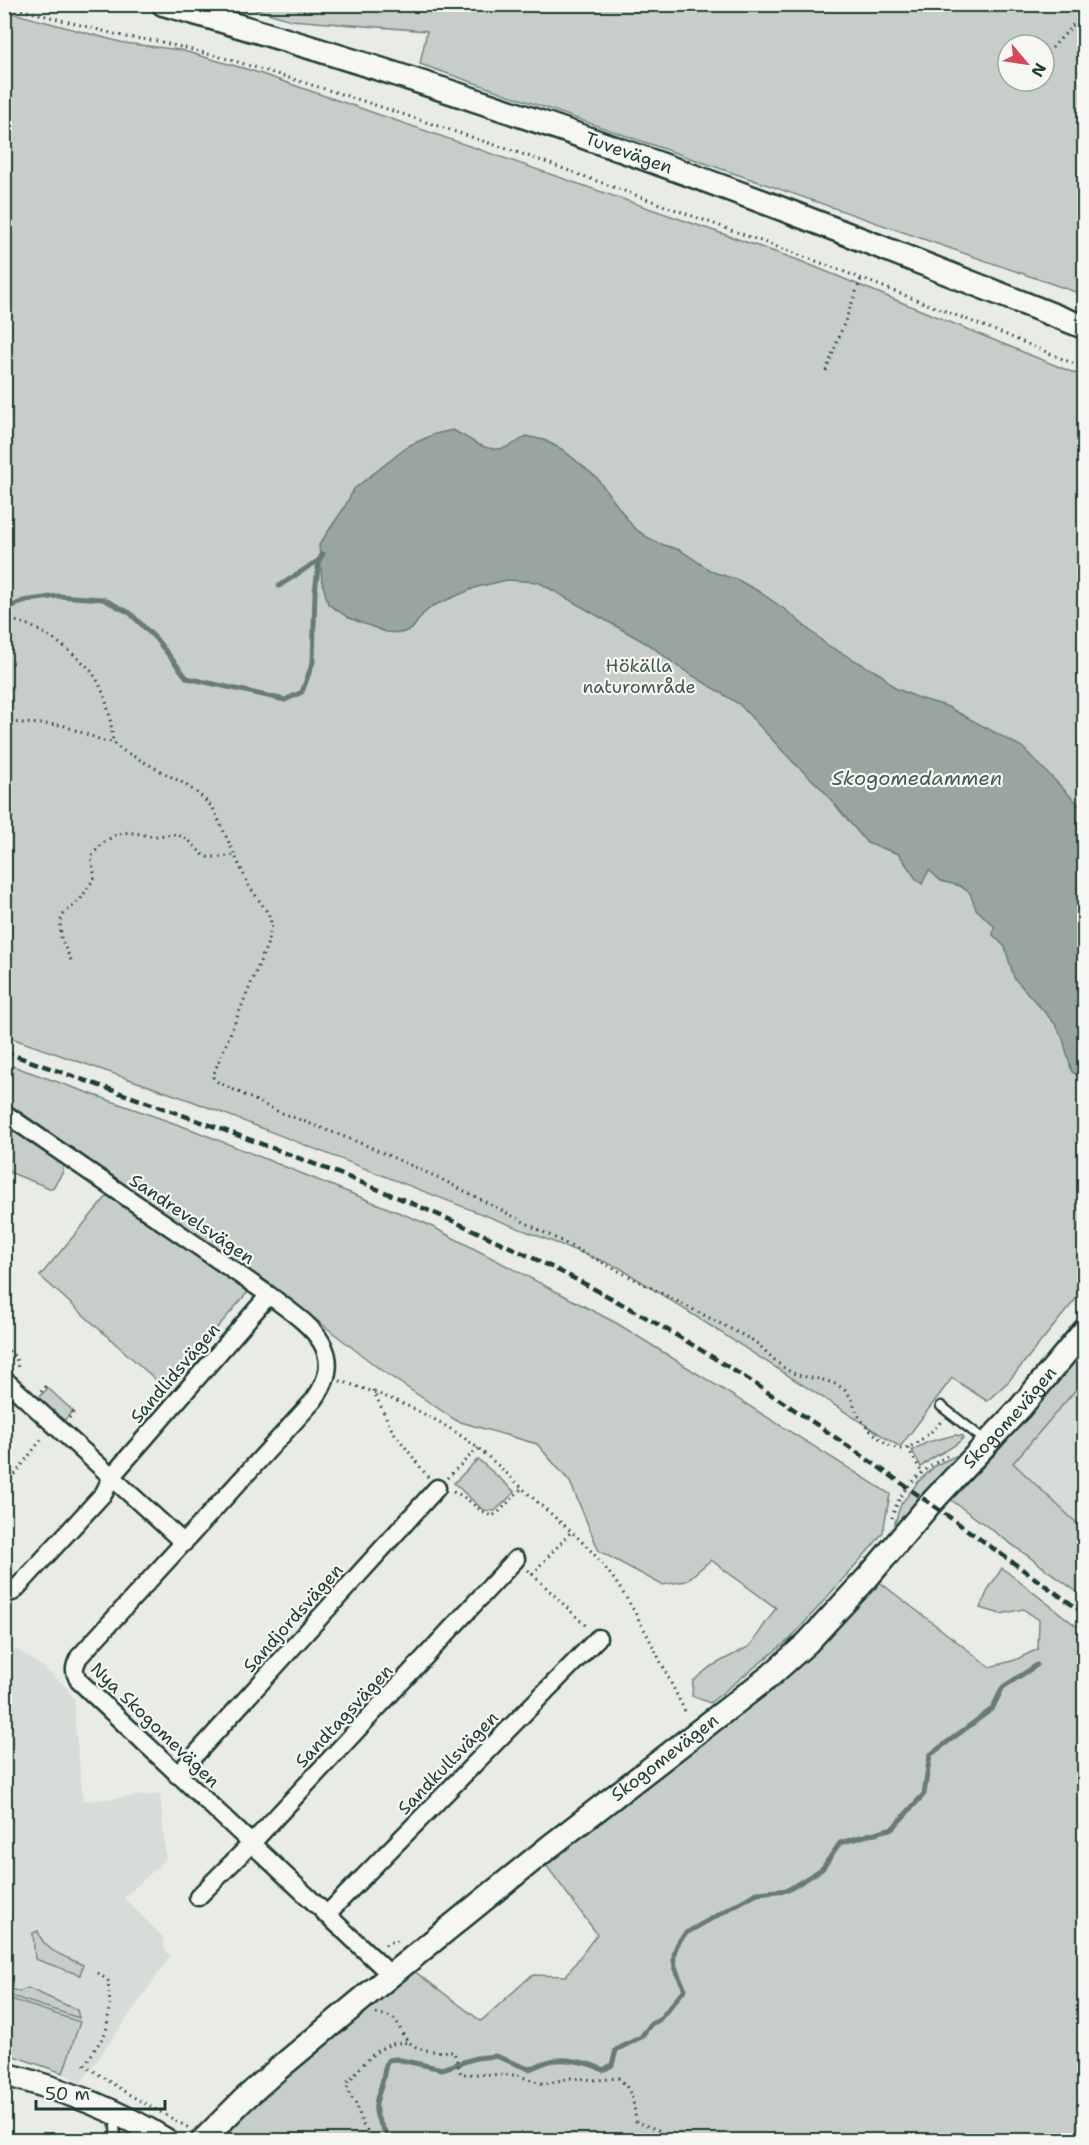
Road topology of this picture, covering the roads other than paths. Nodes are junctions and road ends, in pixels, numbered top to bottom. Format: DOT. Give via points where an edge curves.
graph roads {
  1 [pos="163,4"];
  2 [pos="1084,327"];
  3 [pos="4,1113"];
  4 [pos="269,1295"];
  5 [pos="1084,1331"];
  6 [pos="327,1376"];
  7 [pos="4,1379"];
  8 [pos="944,1408"];
  9 [pos="988,1442"];
  10 [pos="112,1476"];
  11 [pos="437,1488"];
  12 [pos="184,1543"];
  13 [pos="516,1559"];
  14 [pos="13,1592"];
  15 [pos="598,1638"];
  16 [pos="177,1775"];
  17 [pos="251,1844"];
  18 [pos="198,1897"];
  19 [pos="326,1915"];
  20 [pos="391,1975"];
  21 [pos="4,2074"];
  22 [pos="121,2114"];
  23 [pos="197,2135"];
  24 [pos="116,2140"];
  25 [pos="166,2140"];
  1 -- 2 [label="street, Tuvevägen" via="326,51 533,119 767,204"];
  3 -- 4 [label="street, Sandrevelsvägen"];
  4 -- 6 [label="street, Sandrevelsvägen" via="319,1335 328,1356"];
  4 -- 10 [label="street, Sandlidsvägen"];
  5 -- 9 [label="street, Skogomevägen"];
  6 -- 12 [label="street, Nya Skogomevägen" via="314,1400"];
  7 -- 10 [label="street"];
  8 -- 9 [label="lane"];
  9 -- 20 [label="street, Skogomevägen" via="807,1643"];
  10 -- 12 [label="street"];
  10 -- 14 [label="street, Sandlidsvägen" via="104,1493"];
  11 -- 16 [label="street, Sandjordsvägen"];
  12 -- 16 [label="street, Nya Skogomevägen" via="79,1657 74,1672"];
  13 -- 17 [label="street, Sandtagsvägen"];
  15 -- 19 [label="street, Sandkullsvägen"];
  16 -- 17 [label="street, Nya Skogomevägen"];
  17 -- 18 [label="street, Sandtagsvägen"];
  17 -- 19 [label="street, Nya Skogomevägen"];
  19 -- 20 [label="street, Nya Skogomevägen"];
  20 -- 23 [label="street, Skogomevägen"];
  21 -- 22 [label="street" via="67,2092"];
  22 -- 24 [label="lane" via="115,2126"];
  22 -- 25 [label="street"];
}
